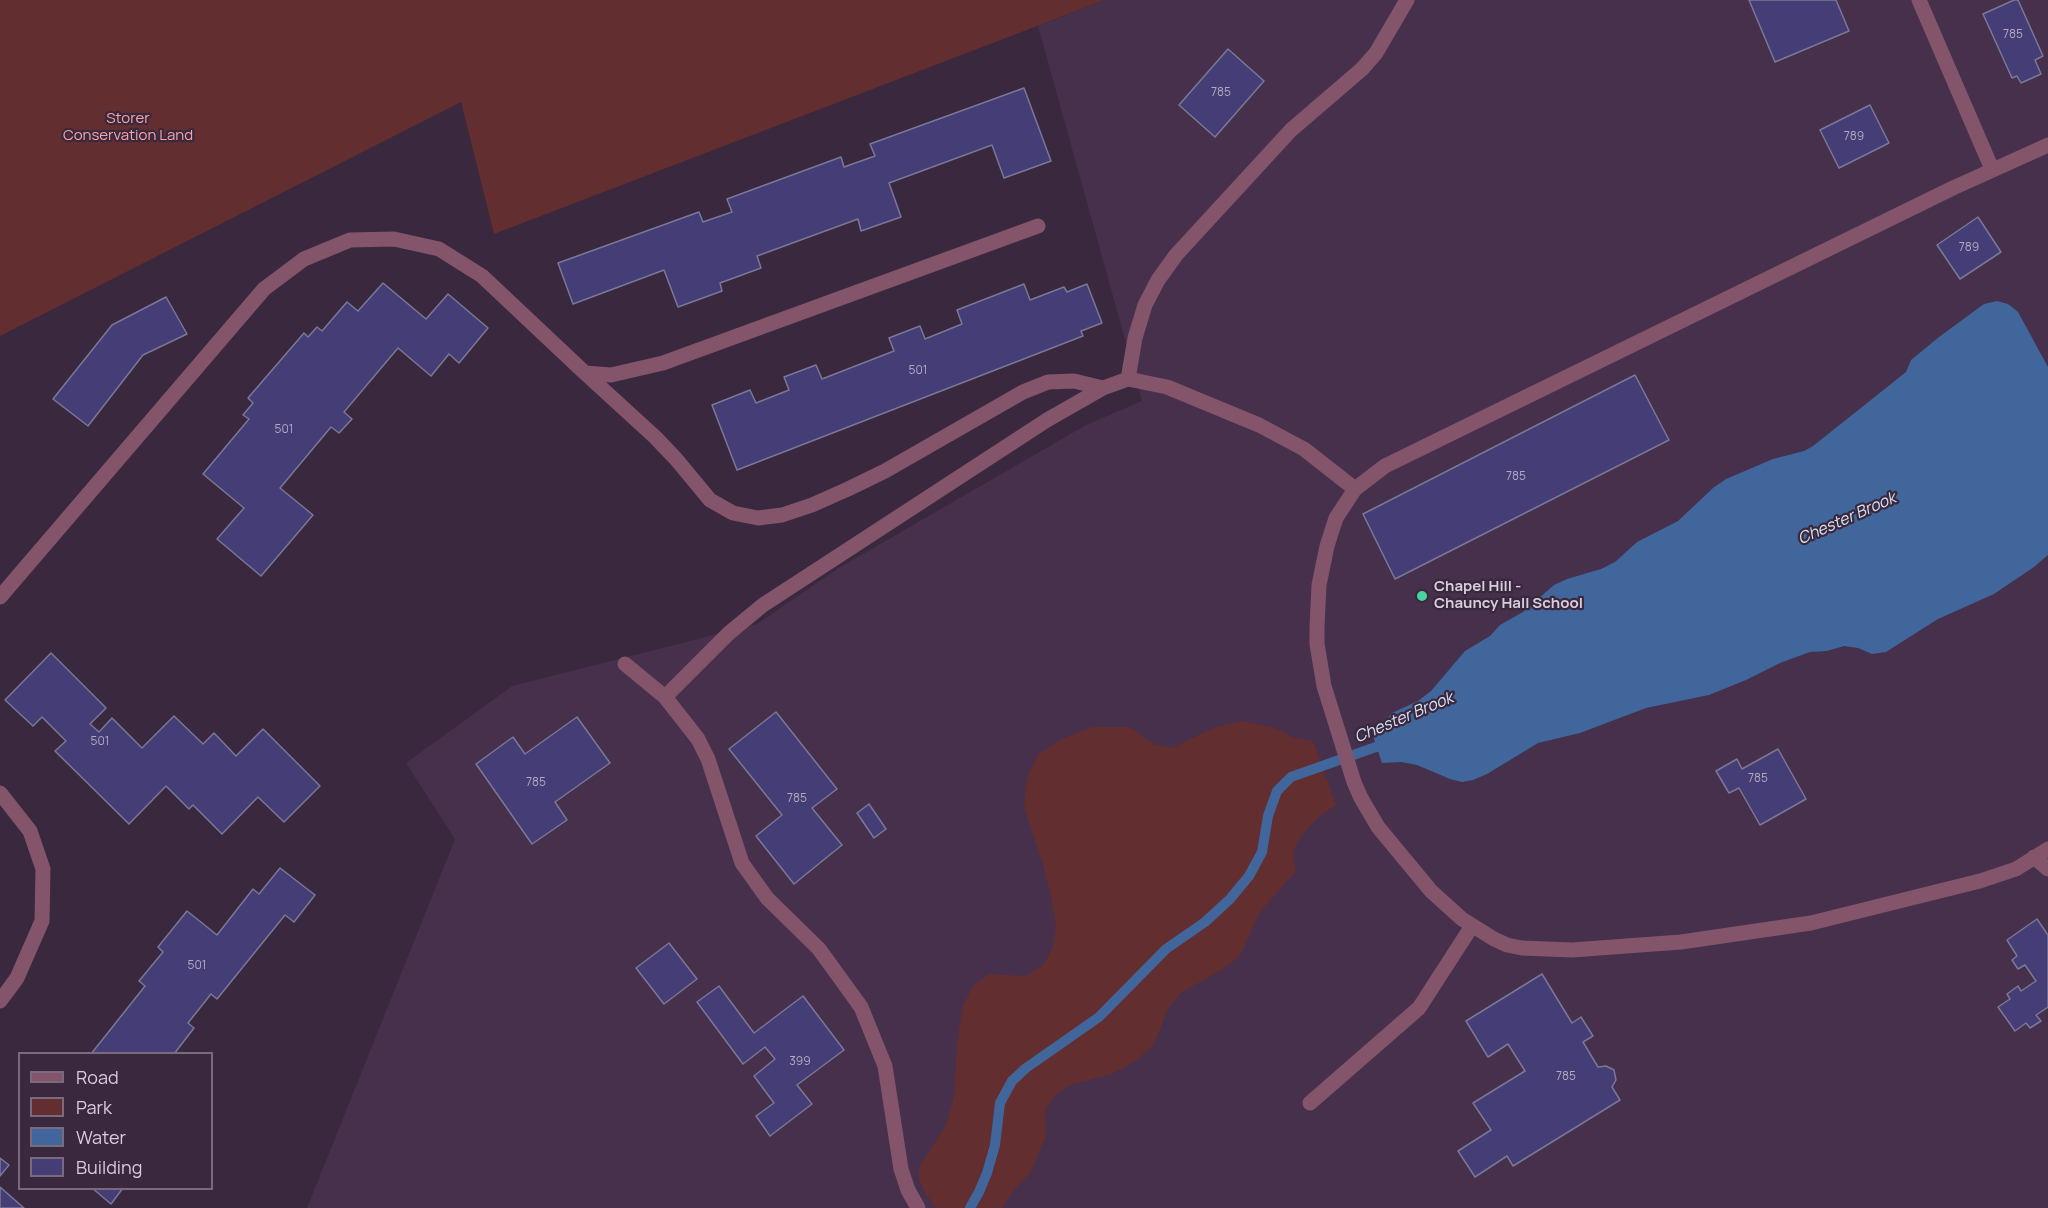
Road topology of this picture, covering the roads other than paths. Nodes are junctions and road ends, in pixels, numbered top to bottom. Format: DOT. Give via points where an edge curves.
graph roads {
  1 [pos="1407,0"];
  2 [pos="1919,0"];
  3 [pos="2048,145"];
  4 [pos="1992,169"];
  5 [pos="1038,226"];
  6 [pos="585,373"];
  7 [pos="1128,379"];
  8 [pos="1103,388"];
  9 [pos="1355,489"];
  10 [pos="0,597"];
  11 [pos="625,664"];
  12 [pos="665,697"];
  13 [pos="0,793"];
  14 [pos="2048,849"];
  15 [pos="2034,857"];
  16 [pos="2048,869"];
  17 [pos="1472,926"];
  18 [pos="0,1001"];
  19 [pos="1310,1103"];
  20 [pos="918,1208"];
  1 -- 7 [label="lane" via="1362,69 1291,130 1176,255 1145,305"];
  2 -- 4 [label="lane"];
  3 -- 4 [label="lane"];
  4 -- 9 [label="lane" via="1385,466"];
  5 -- 6 [label="lane" via="663,363 611,375"];
  6 -- 8 [label="lane" via="655,437 710,500 733,513 758,518 782,515 848,489 1048,382 1074,381"];
  6 -- 10 [label="lane" via="482,276 438,249 394,239 350,240 304,259 264,289"];
  7 -- 8 [label="lane"];
  7 -- 9 [label="lane" via="1167,387 1259,425 1304,449"];
  8 -- 12 [label="lane" via="1037,426 763,605"];
  9 -- 17 [label="lane" via="1336,518 1321,567 1317,644 1324,686 1354,782 1378,827 1414,872"];
  11 -- 12 [label="lane"];
  12 -- 20 [label="lane" via="698,739 708,759 742,863 767,898 819,949 861,1007 885,1066 901,1168"];
  13 -- 18 [label="lane" via="30,831 43,869 42,921 17,978"];
  14 -- 15 [label="lane"];
  15 -- 16 [label="lane"];
  15 -- 17 [label="lane" via="2016,869 1980,881 1822,921 1681,942 1537,950 1507,945"];
  17 -- 19 [label="lane" via="1419,1008"];
}
